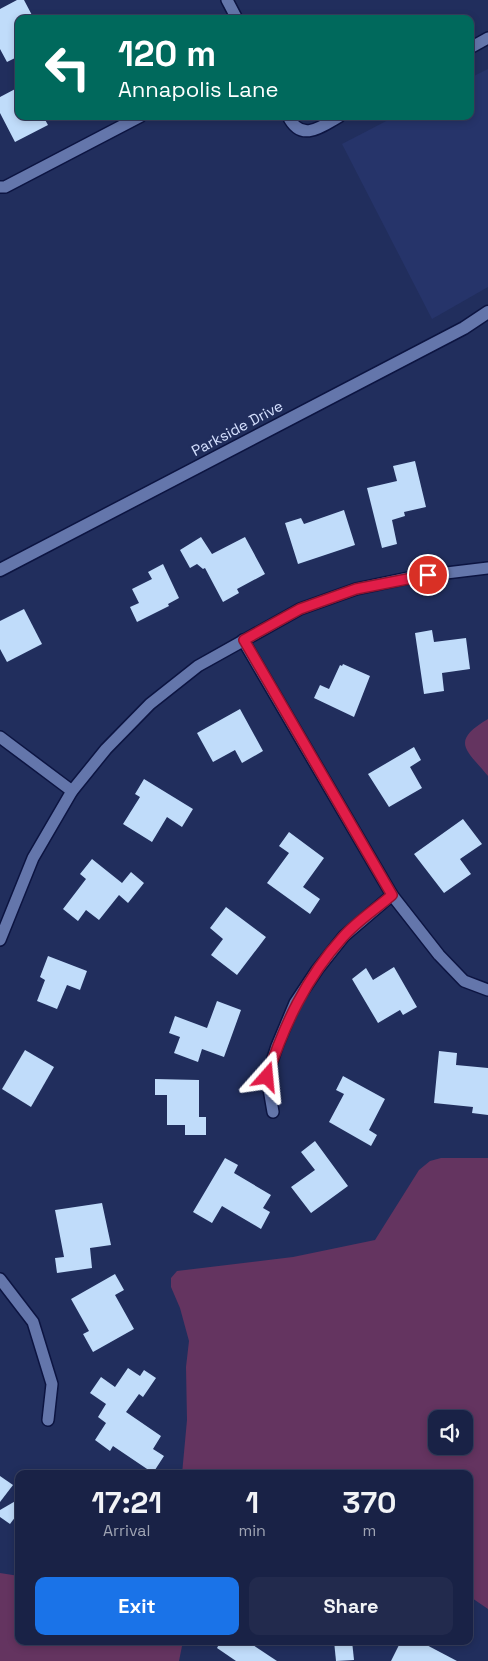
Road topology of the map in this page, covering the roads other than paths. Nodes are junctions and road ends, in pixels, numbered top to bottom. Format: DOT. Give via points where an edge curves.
graph roads {
  1 [pos="227,0"];
  2 [pos="235,15"];
  3 [pos="488,38"];
  4 [pos="474,46"];
  5 [pos="133,120"];
  6 [pos="290,120"];
  7 [pos="332,120"];
  8 [pos="0,187"];
  9 [pos="488,312"];
  10 [pos="488,568"];
  11 [pos="0,570"];
  12 [pos="244,640"];
  13 [pos="0,737"];
  14 [pos="72,791"];
  15 [pos="392,895"];
  16 [pos="0,940"];
  17 [pos="488,990"];
  18 [pos="273,1112"];
  19 [pos="0,1279"];
  20 [pos="48,1420"];
  1 -- 2 [label="street"];
  3 -- 4 [label="street"];
  5 -- 8 [label="street"];
  6 -- 7 [label="street" via="292,126 302,131 315,129"];
  9 -- 11 [label="street, Parkside Drive"];
  10 -- 12 [label="street" via="413,577 356,589 300,609"];
  12 -- 14 [label="street" via="198,666 150,704"];
  12 -- 15 [label="street"];
  13 -- 14 [label="street"];
  14 -- 16 [label="street" via="33,858"];
  15 -- 17 [label="street" via="464,981"];
  15 -- 18 [label="street" via="344,936 295,1003 267,1077"];
  19 -- 20 [label="street" via="32,1322 52,1384"];
}
